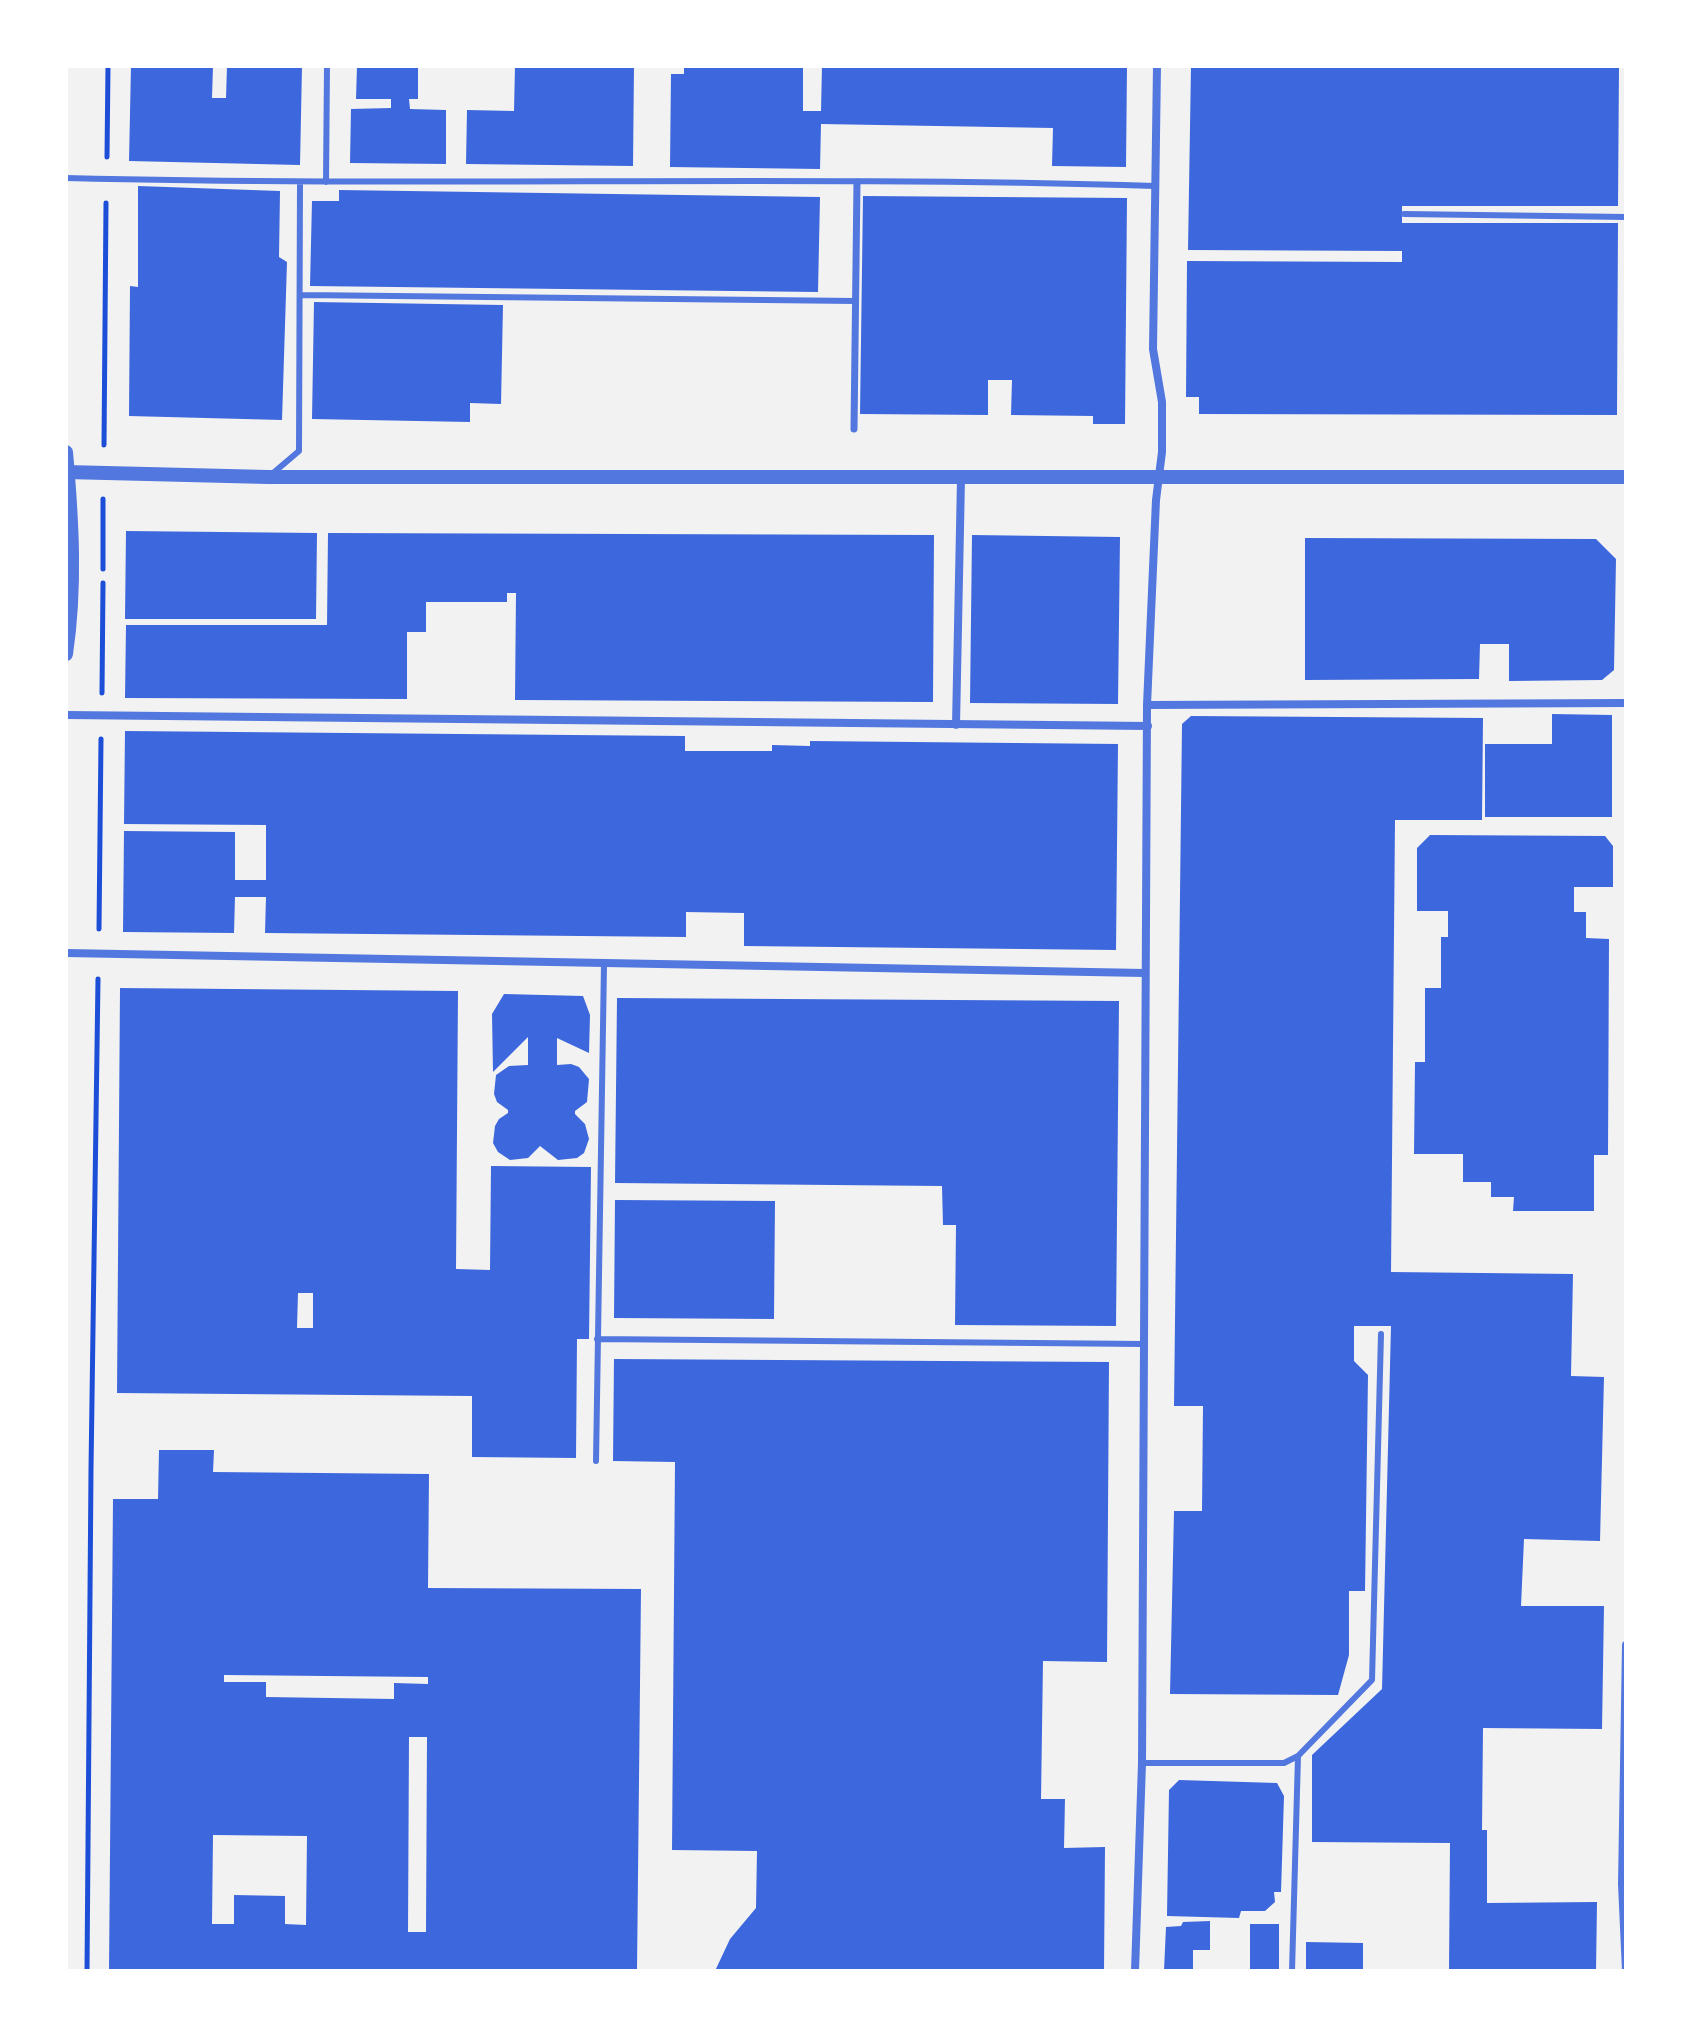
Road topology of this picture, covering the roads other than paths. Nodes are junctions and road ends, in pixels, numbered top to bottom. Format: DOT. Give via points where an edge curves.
graph roads {
  1 [pos="327,66"];
  2 [pos="1157,66"];
  3 [pos="66,178"];
  4 [pos="300,182"];
  5 [pos="326,182"];
  6 [pos="857,182"];
  7 [pos="1155,186"];
  8 [pos="1404,214"];
  9 [pos="1626,217"];
  10 [pos="301,295"];
  11 [pos="856,301"];
  12 [pos="854,429"];
  13 [pos="66,452"];
  14 [pos="67,472"];
  15 [pos="268,477"];
  16 [pos="1626,477"];
  17 [pos="961,479"];
  18 [pos="1158,479"];
  19 [pos="66,654"];
  20 [pos="1626,703"];
  21 [pos="1147,705"];
  22 [pos="66,715"];
  23 [pos="956,725"];
  24 [pos="1148,726"];
  25 [pos="66,953"];
  26 [pos="604,964"];
  27 [pos="1144,973"];
  28 [pos="1381,1334"];
  29 [pos="597,1339"];
  30 [pos="1142,1344"];
  31 [pos="596,1461"];
  32 [pos="1626,1645"];
  33 [pos="1298,1756"];
  34 [pos="1142,1763"];
  35 [pos="1135,1971"];
  36 [pos="1292,1971"];
  37 [pos="1626,1971"];
  1 -- 5 [label="lane"];
  2 -- 7 [label="street"];
  3 -- 4 [label="lane"];
  4 -- 5 [label="lane"];
  4 -- 10 [label="lane"];
  5 -- 6 [label="lane"];
  6 -- 7 [label="lane"];
  6 -- 11 [label="street"];
  7 -- 18 [label="street" via="1153,349 1162,402"];
  8 -- 9 [label="lane"];
  10 -- 11 [label="lane"];
  10 -- 15 [label="lane" via="299,451"];
  11 -- 12 [label="street"];
  13 -- 14 [label="street"];
  14 -- 15 [label="street"];
  14 -- 19 [label="street" via="73,528"];
  15 -- 17 [label="street"];
  16 -- 18 [label="street"];
  17 -- 18 [label="street"];
  17 -- 23 [label="street"];
  18 -- 21 [label="street"];
  20 -- 21 [label="street"];
  21 -- 24 [label="street"];
  22 -- 23 [label="street"];
  23 -- 24 [label="street"];
  24 -- 27 [label="street"];
  25 -- 26 [label="street"];
  26 -- 27 [label="street"];
  26 -- 29 [label="lane"];
  27 -- 30 [label="street"];
  28 -- 33 [label="lane" via="1372,1680"];
  29 -- 30 [label="lane"];
  29 -- 31 [label="lane"];
  30 -- 34 [label="street"];
  32 -- 37 [label="street"];
  33 -- 34 [label="lane" via="1284,1763"];
  33 -- 36 [label="lane"];
  34 -- 35 [label="street"];
}
